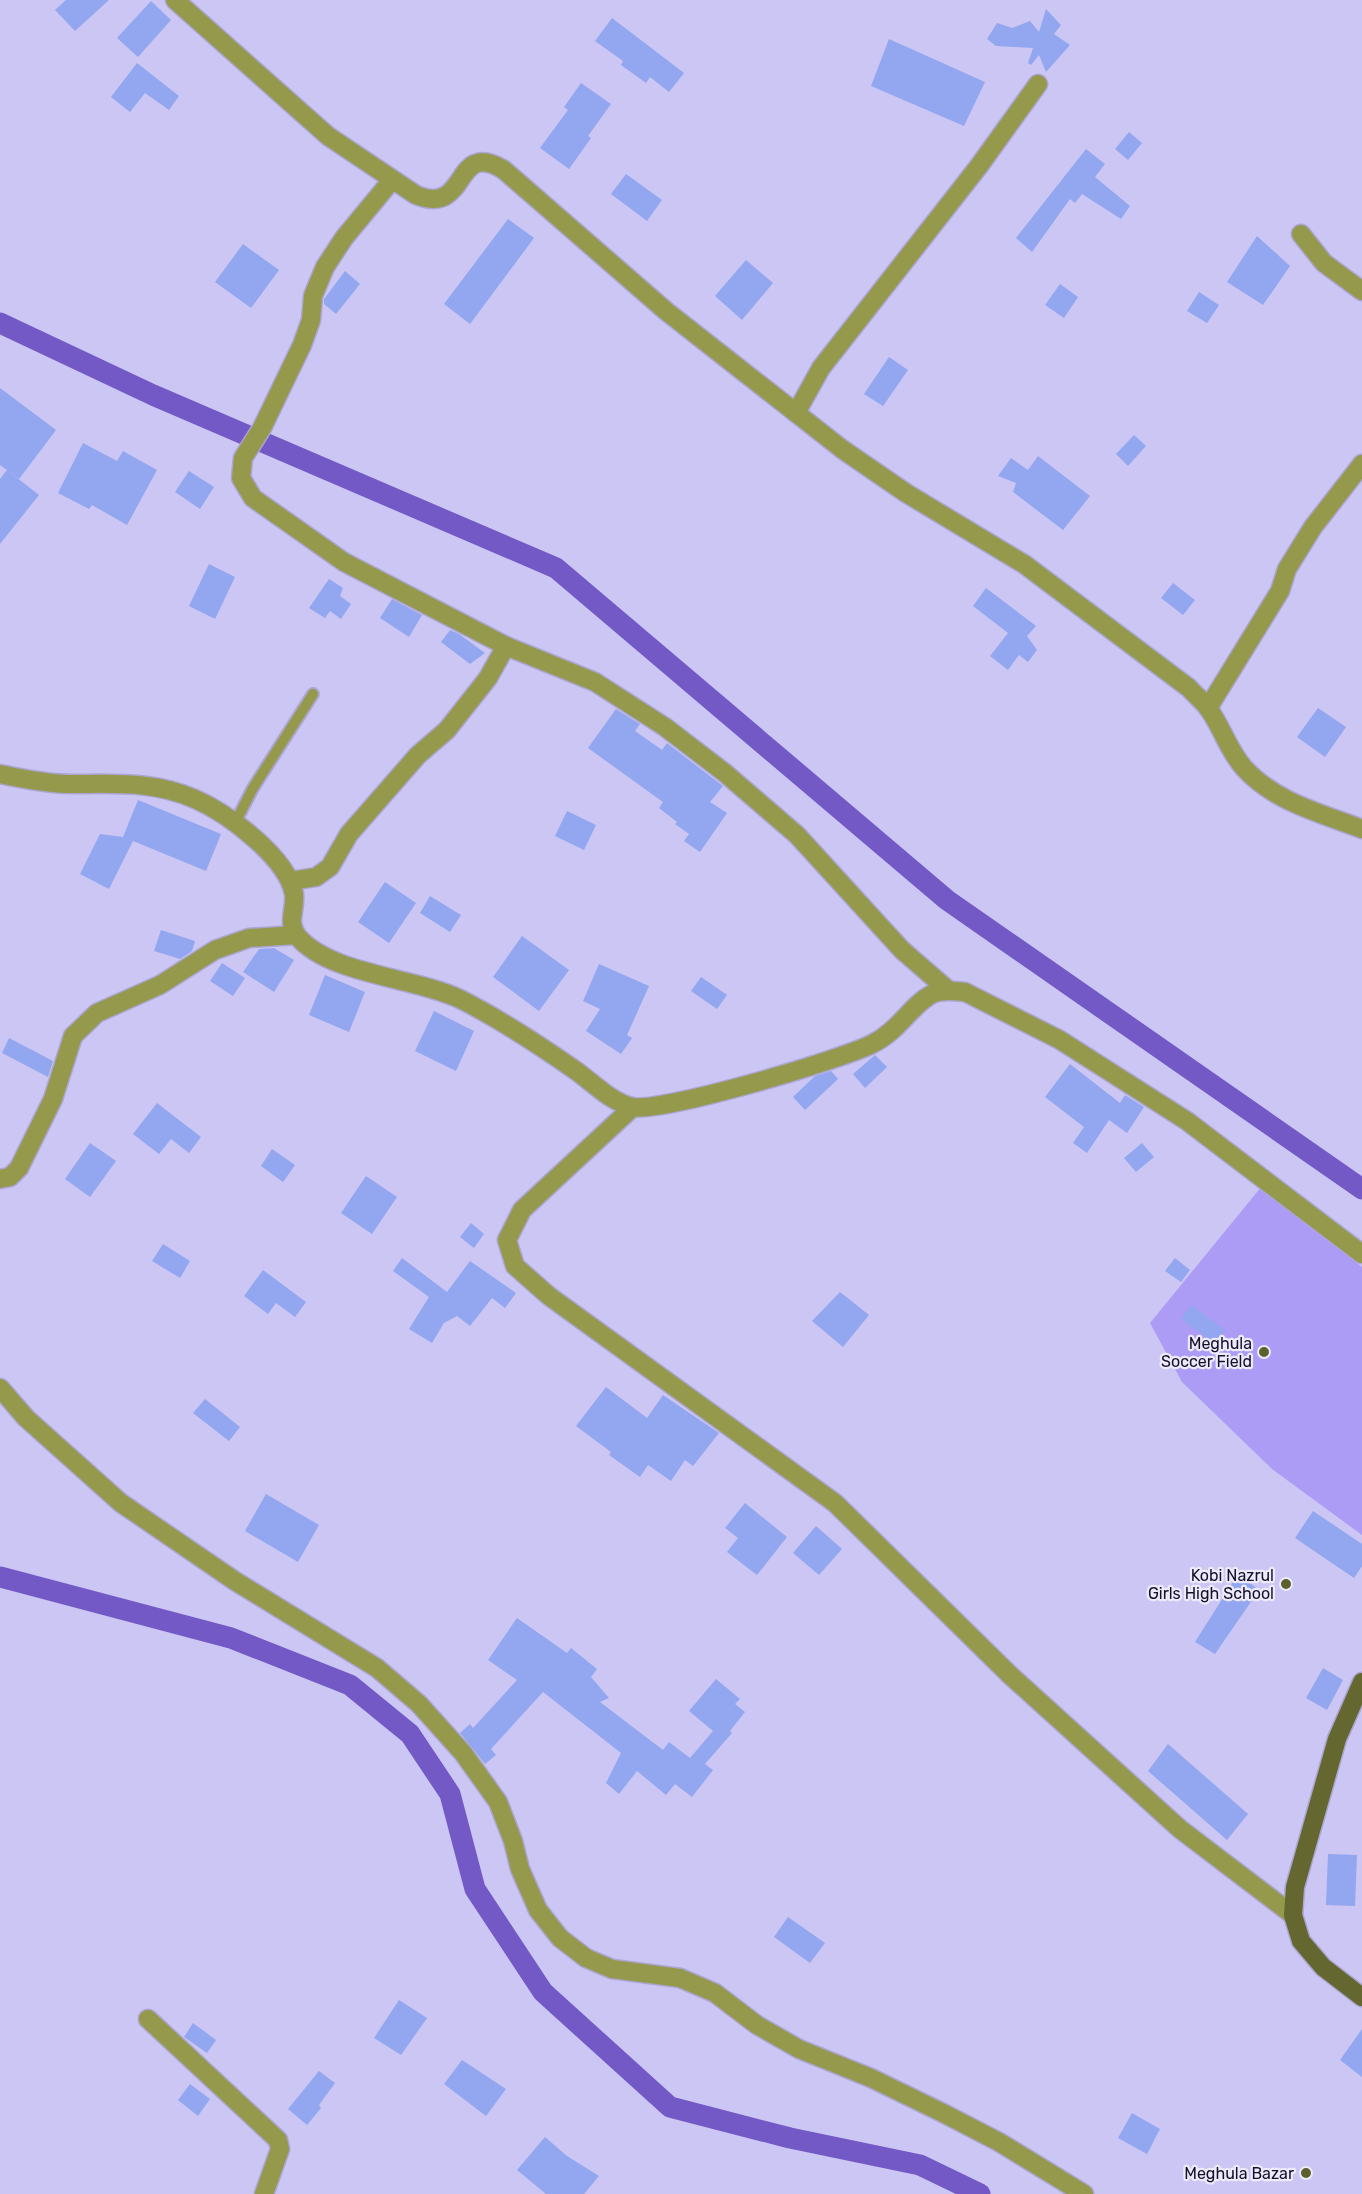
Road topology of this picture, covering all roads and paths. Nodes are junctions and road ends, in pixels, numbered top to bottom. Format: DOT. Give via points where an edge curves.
graph roads {
  1 [pos="175,0"];
  2 [pos="1038,84"];
  3 [pos="392,180"];
  4 [pos="1301,234"];
  5 [pos="1362,291"];
  6 [pos="796,413"];
  7 [pos="1362,464"];
  8 [pos="506,646"];
  9 [pos="313,694"];
  10 [pos="1208,708"];
  11 [pos="0,774"];
  12 [pos="235,823"];
  13 [pos="1362,829"];
  14 [pos="291,881"];
  15 [pos="296,935"];
  16 [pos="948,990"];
  17 [pos="633,1107"];
  18 [pos="0,1179"];
  19 [pos="1362,1254"];
  20 [pos="0,1388"];
  21 [pos="1362,1682"];
  22 [pos="1293,1915"];
  23 [pos="1362,1997"];
  24 [pos="148,2019"];
  25 [pos="264,2194"];
  26 [pos="1084,2194"];
  1 -- 3 [label="street" via="328,136"];
  2 -- 6 [label="street" via="821,368"];
  3 -- 6 [label="street" via="431,201 443,199 471,166 482,161 492,163 666,311"];
  3 -- 8 [label="street" via="325,267 313,296 311,320 302,345 243,458 241,478 253,498 344,562"];
  4 -- 5 [label="street" via="1324,263"];
  6 -- 10 [label="street" via="906,493 996,545 1045,579 1189,688"];
  7 -- 10 [label="street" via="1313,526 1287,569 1280,591"];
  8 -- 14 [label="street" via="488,678 447,730 418,755 349,834 330,867 316,877"];
  8 -- 16 [label="street" via="595,682 726,773 797,836 902,950"];
  9 -- 12 [label="lane"];
  10 -- 13 [label="street" via="1244,768 1268,788 1292,803"];
  11 -- 12 [label="street" via="70,784 157,785 196,799"];
  12 -- 14 [label="street" via="275,859"];
  14 -- 15 [label="street" via="295,898 290,919"];
  15 -- 17 [label="street" via="332,961 458,998"];
  15 -- 18 [label="street" via="249,938 215,950 160,985 97,1013 74,1036 53,1099 19,1168 10,1177"];
  16 -- 17 [label="street" via="932,994 895,1031 836,1059 706,1095"];
  16 -- 19 [label="street" via="965,992 991,1003 1060,1040 1187,1121"];
  17 -- 22 [label="street" via="522,1210 507,1240 514,1266 549,1296 835,1503 1010,1675 1180,1829"];
  20 -- 26 [label="street" via="26,1418 121,1503 235,1581 377,1668 419,1704 498,1802 538,1910 560,1938 586,1958 612,1969 680,1978 715,1993 757,2025 799,2049 943,2113"];
  21 -- 22 [label="main road" via="1334,1751 1295,1887"];
  22 -- 23 [label="main road" via="1301,1941 1323,1967"];
  24 -- 25 [label="street" via="278,2140 280,2149"];
}
